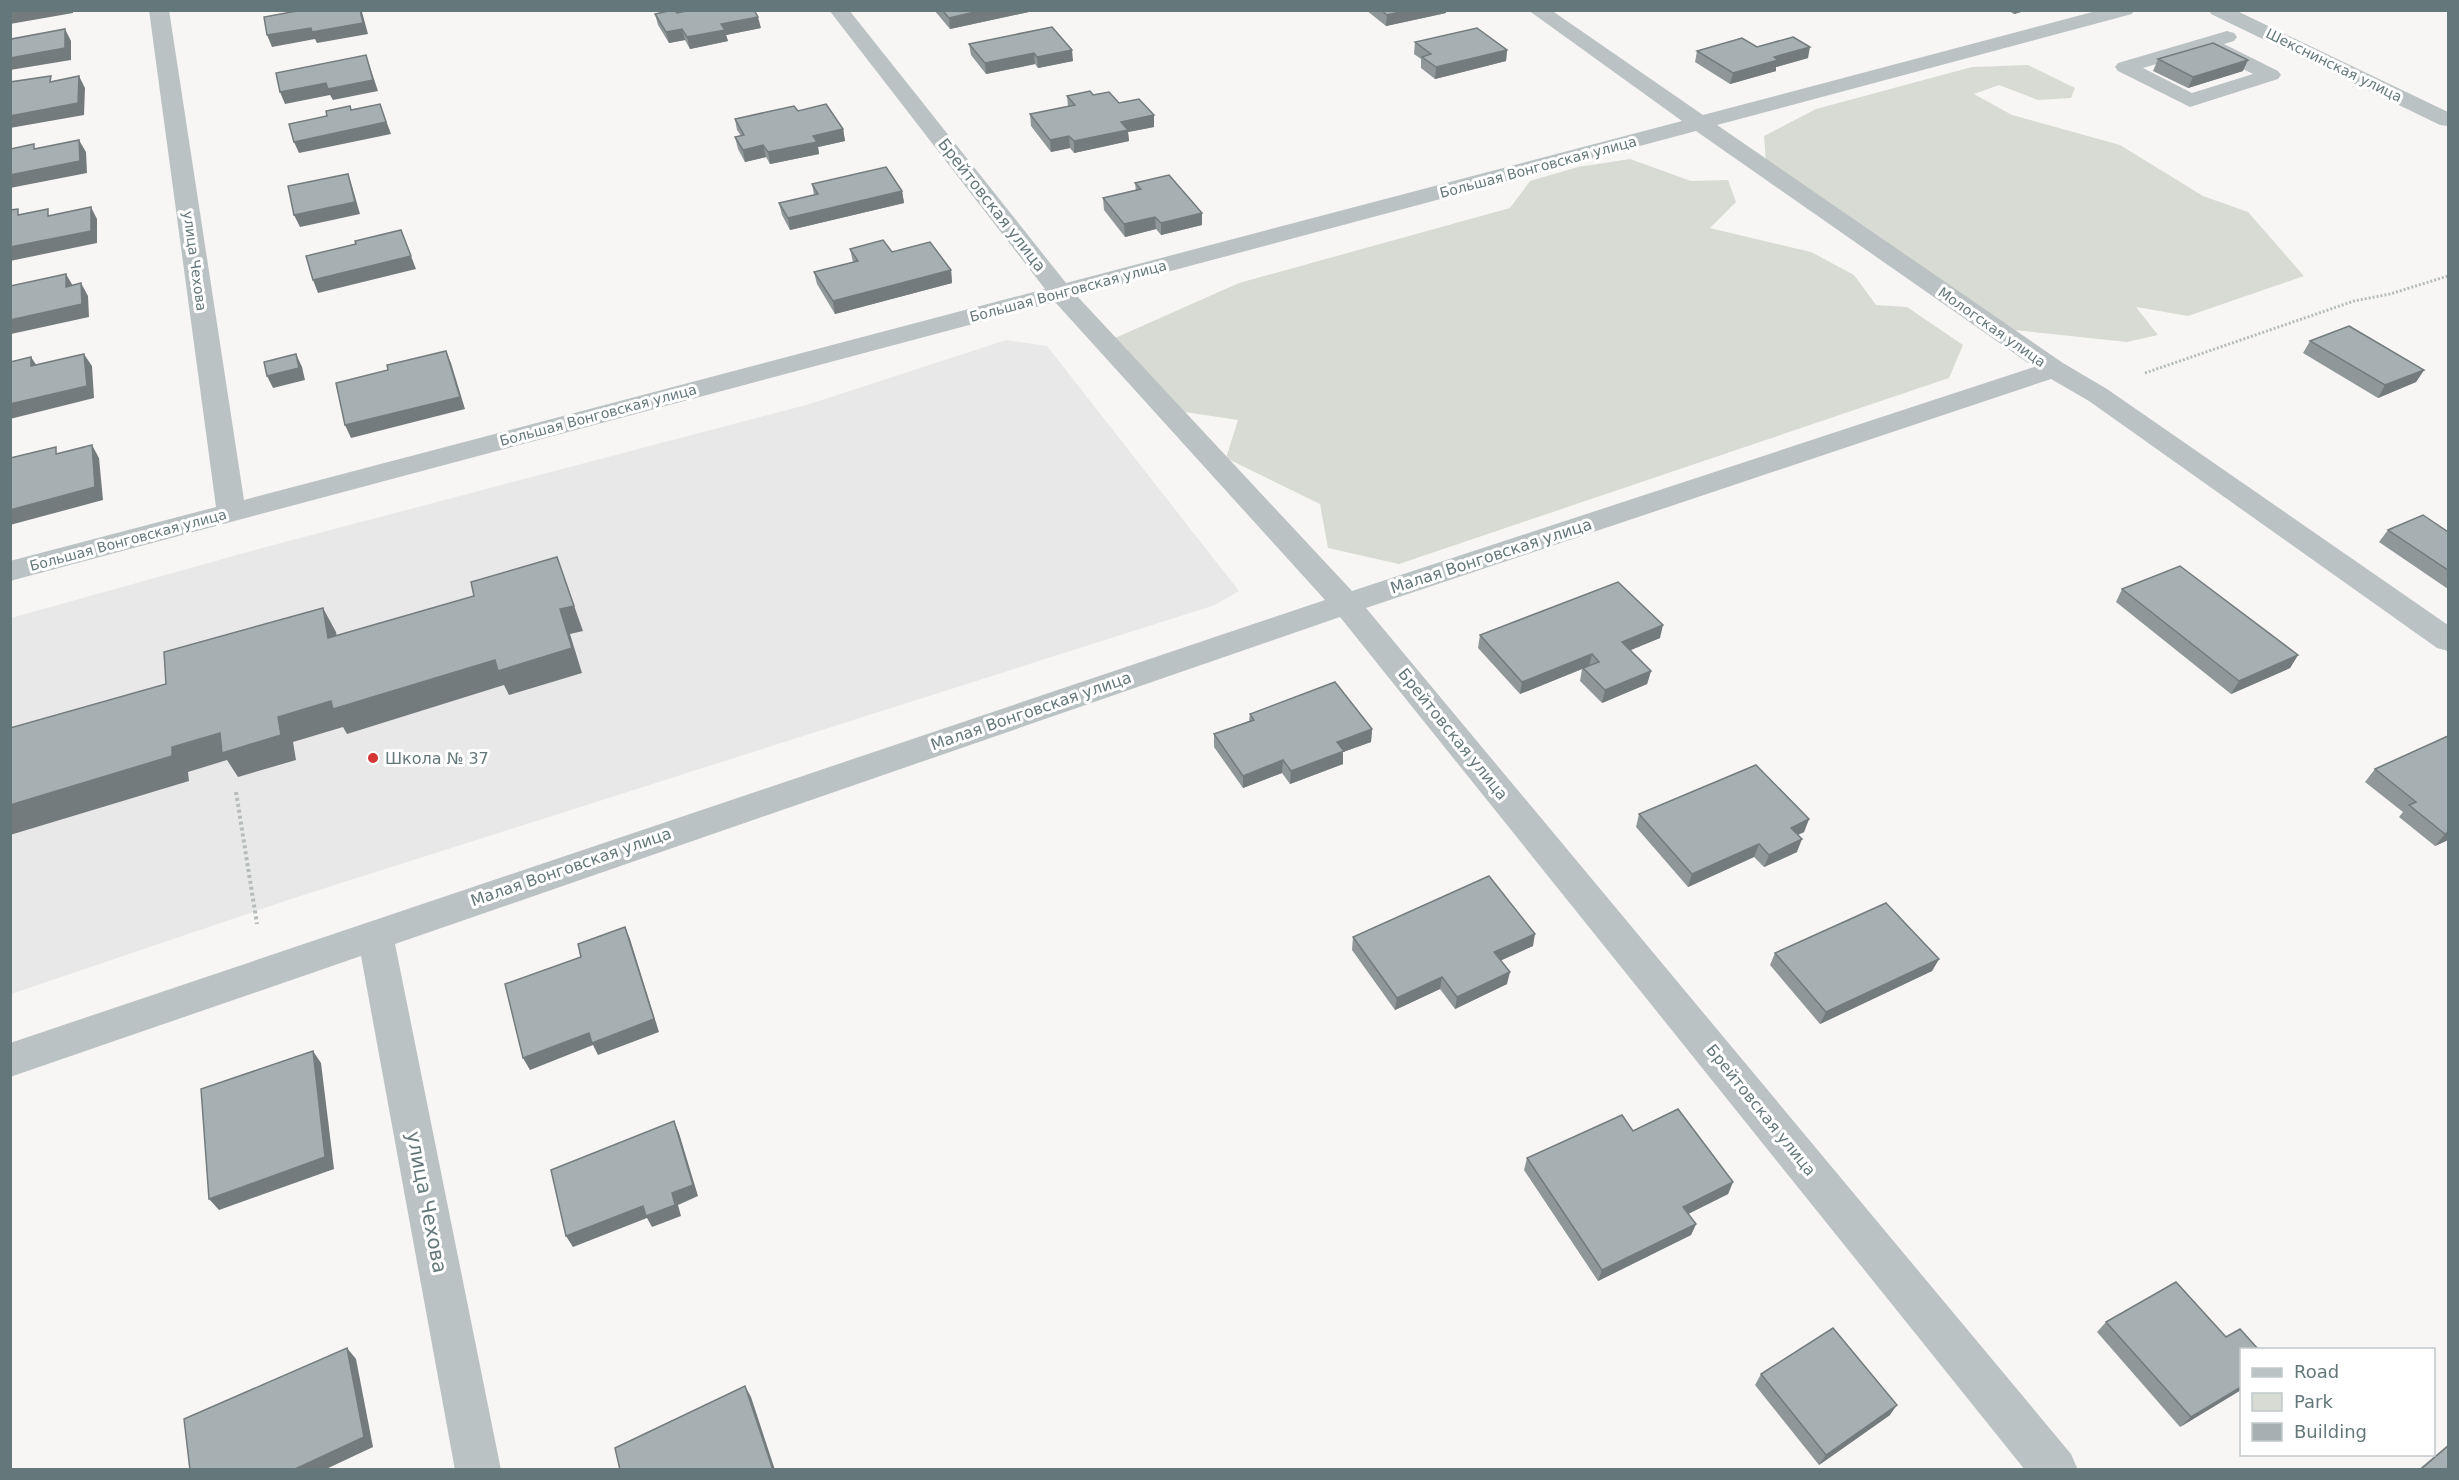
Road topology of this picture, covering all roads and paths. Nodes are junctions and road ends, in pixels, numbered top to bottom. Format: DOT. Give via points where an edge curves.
graph roads {
  1 [pos="159,10"];
  2 [pos="838,10"];
  3 [pos="1537,10"];
  4 [pos="2125,10"];
  5 [pos="2218,10"];
  6 [pos="2258,28"];
  7 [pos="2205,43"];
  8 [pos="2448,120"];
  9 [pos="1700,124"];
  10 [pos="2448,276"];
  11 [pos="1061,293"];
  12 [pos="2054,369"];
  13 [pos="2098,395"];
  14 [pos="231,512"];
  15 [pos="10,571"];
  16 [pos="1346,604"];
  17 [pos="2448,640"];
  18 [pos="236,792"];
  19 [pos="375,934"];
  20 [pos="264,972"];
  21 [pos="10,1060"];
  22 [pos="478,1470"];
  23 [pos="2055,1470"];
  1 -- 14 [label="street, улица Чехова"];
  2 -- 11 [label="street, Брейтовская улица"];
  3 -- 9 [label="street, Мологская улица"];
  4 -- 9 [label="street, Большая Вонговская улица"];
  5 -- 6 [label="street, Шекснинская улица"];
  6 -- 7 [label="street"];
  6 -- 8 [label="street, Шекснинская улица"];
  7 -- 7 [label="street" via="2271,75 2190,101 2125,67"];
  9 -- 11 [label="street, Большая Вонговская улица"];
  9 -- 12 [label="street, Мологская улица"];
  10 -- 13 [label="path" via="2354,301 2216,347 2146,372"];
  11 -- 14 [label="street, Большая Вонговская улица"];
  11 -- 16 [label="street, Брейтовская улица"];
  12 -- 13 [label="street, Мологская улица"];
  12 -- 16 [label="street, Малая Вонговская улица"];
  13 -- 17 [label="street, Мологская улица"];
  14 -- 15 [label="street, Большая Вонговская улица"];
  16 -- 19 [label="street, Малая Вонговская улица"];
  16 -- 23 [label="street, Брейтовская улица"];
  18 -- 20 [label="path"];
  19 -- 20 [label="street, Малая Вонговская улица"];
  19 -- 22 [label="street, улица Чехова"];
  20 -- 21 [label="street, Малая Вонговская улица"];
}
